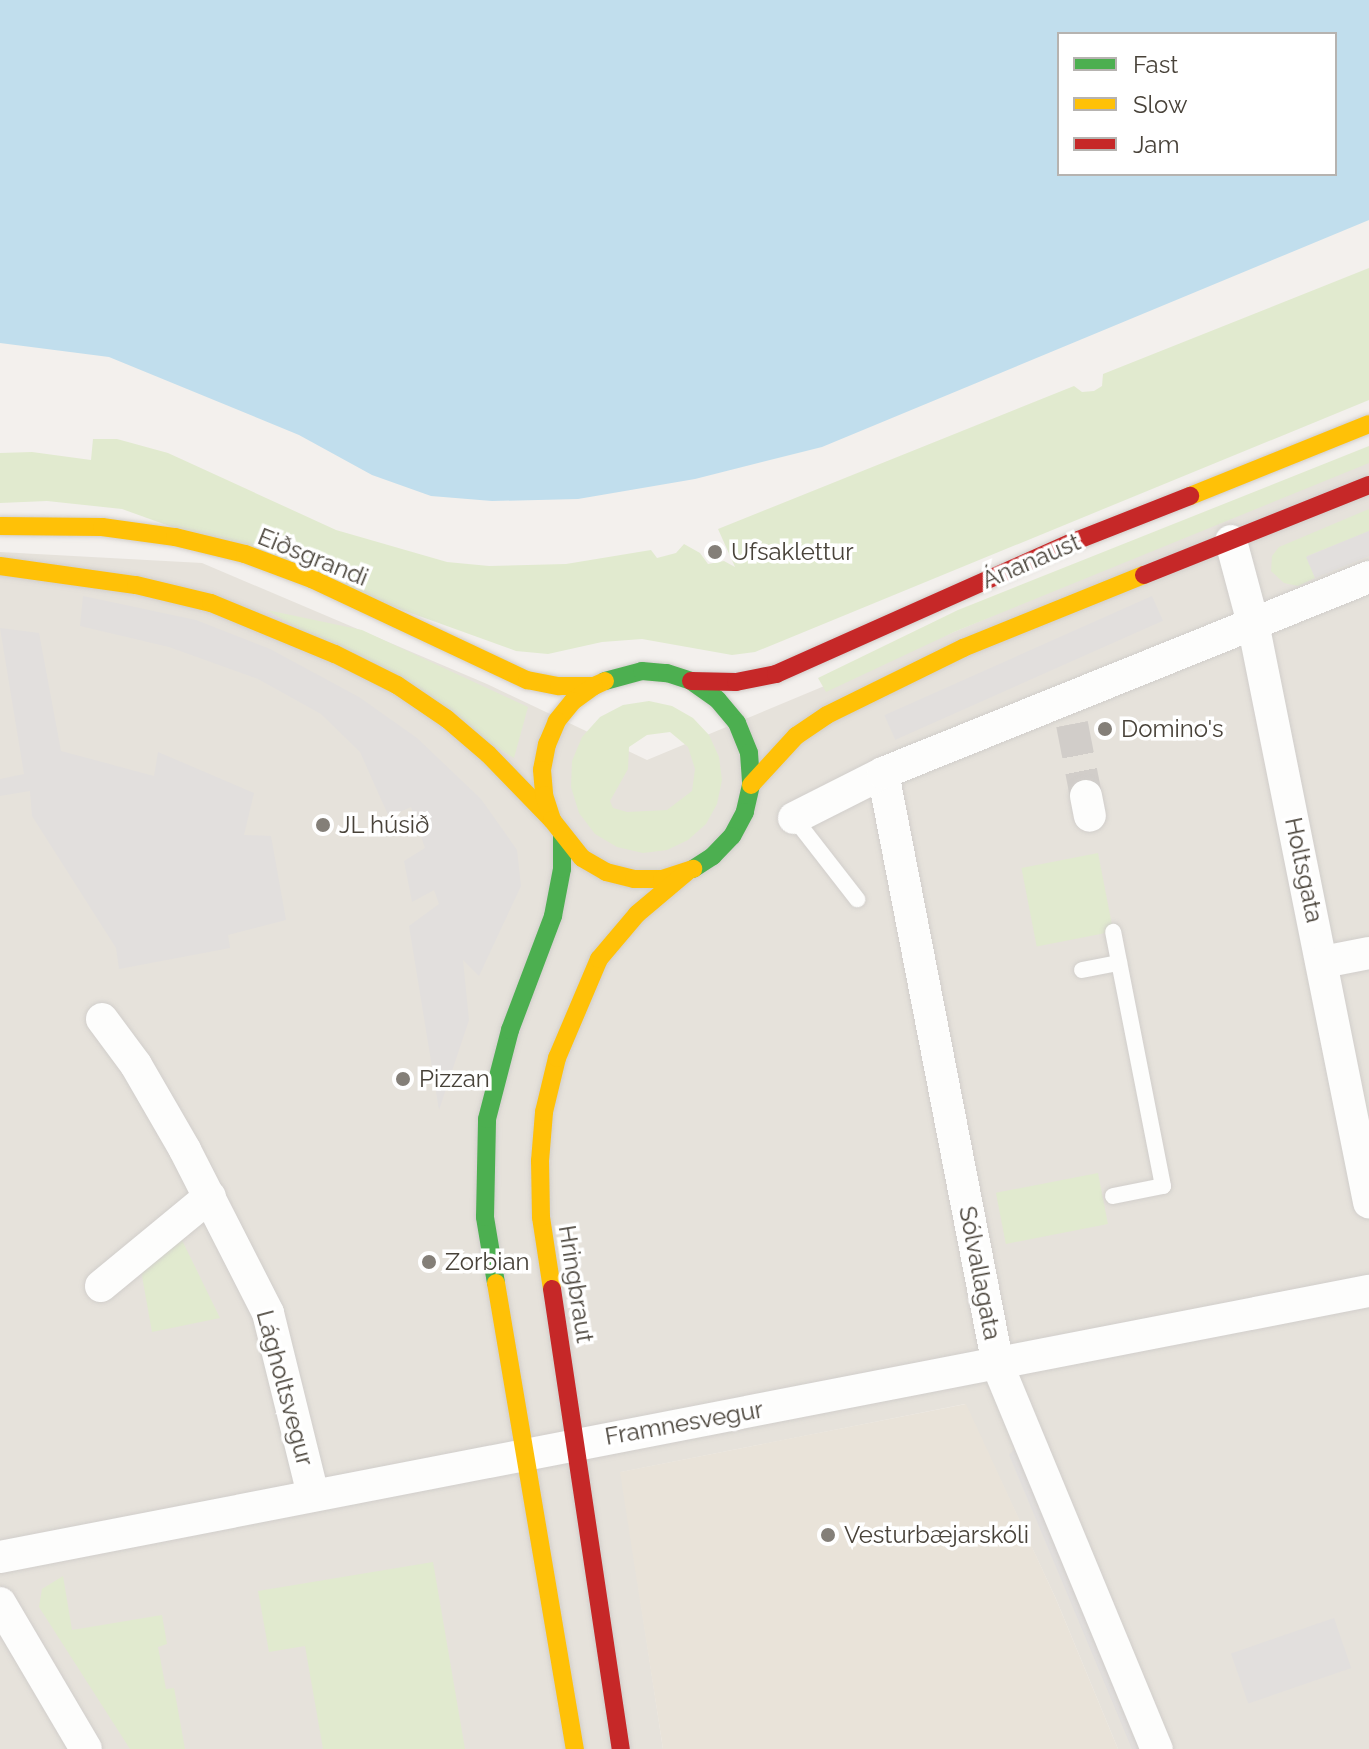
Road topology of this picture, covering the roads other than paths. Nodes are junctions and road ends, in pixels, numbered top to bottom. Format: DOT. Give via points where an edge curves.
graph roads {
  1 [pos="1369,424"];
  2 [pos="1369,485"];
  3 [pos="43,524"];
  4 [pos="0,526"];
  5 [pos="1231,541"];
  6 [pos="14,558"];
  7 [pos="1369,577"];
  8 [pos="1253,623"];
  9 [pos="691,681"];
  10 [pos="594,686"];
  11 [pos="883,773"];
  12 [pos="751,785"];
  13 [pos="794,818"];
  14 [pos="552,820"];
  15 [pos="562,837"];
  16 [pos="689,871"];
  17 [pos="857,899"];
  18 [pos="1113,932"];
  19 [pos="1369,953"];
  20 [pos="1323,962"];
  21 [pos="1119,963"];
  22 [pos="1082,970"];
  23 [pos="102,1019"];
  24 [pos="210,1196"];
  25 [pos="1113,1196"];
  26 [pos="1369,1202"];
  27 [pos="101,1286"];
  28 [pos="1369,1291"];
  29 [pos="998,1366"];
  30 [pos="574,1443"];
  31 [pos="527,1452"];
  32 [pos="313,1495"];
  33 [pos="0,1557"];
  34 [pos="0,1603"];
  35 [pos="74,1745"];
  36 [pos="575,1749"];
  37 [pos="621,1749"];
  38 [pos="1157,1749"];
  1 -- 9 [label="main road, Ánanaust" via="1073,542 776,674 736,682"];
  2 -- 5 [label="main road"];
  3 -- 4 [label="main road, Eiðsgrandi"];
  3 -- 6 [label="lane"];
  3 -- 10 [label="main road, Eiðsgrandi" via="175,537 245,554 312,579 506,673 559,686"];
  5 -- 8 [label="street, Holtsgata"];
  5 -- 12 [label="main road" via="963,648 827,715 796,736"];
  6 -- 14 [label="main road" via="211,603 335,654 397,685 447,719"];
  7 -- 8 [label="street"];
  8 -- 11 [label="street" via="1070,711"];
  8 -- 20 [label="street, Holtsgata"];
  9 -- 10 [label="main road" via="642,671"];
  9 -- 12 [label="main road" via="717,699 737,723 749,753"];
  10 -- 14 [label="main road" via="573,701 547,744 542,770"];
  11 -- 13 [label="street"];
  11 -- 29 [label="street, Sólvallagata"];
  12 -- 16 [label="main road" via="732,836"];
  13 -- 17 [label="lane"];
  14 -- 15 [label="main road"];
  15 -- 16 [label="main road" via="606,872 662,879"];
  15 -- 31 [label="main road" via="553,916 510,1030 487,1119 485,1217"];
  16 -- 30 [label="main road, Hringbraut" via="637,914 599,959 557,1058 544,1112 541,1217"];
  18 -- 21 [label="lane"];
  19 -- 20 [label="street"];
  20 -- 26 [label="street, Holtsgata"];
  21 -- 22 [label="lane"];
  21 -- 25 [label="lane" via="1163,1186"];
  23 -- 24 [label="street, Lágholtsvegur" via="136,1065"];
  24 -- 27 [label="street"];
  24 -- 32 [label="street, Lágholtsvegur" via="268,1313"];
  28 -- 29 [label="street, Framnesvegur"];
  29 -- 30 [label="street, Framnesvegur"];
  29 -- 38 [label="street, Sólvallagata"];
  30 -- 31 [label="street, Framnesvegur"];
  30 -- 37 [label="main road, Hringbraut"];
  31 -- 32 [label="street, Framnesvegur"];
  31 -- 36 [label="main road"];
  32 -- 33 [label="street, Framnesvegur"];
  34 -- 35 [label="street"];
}
